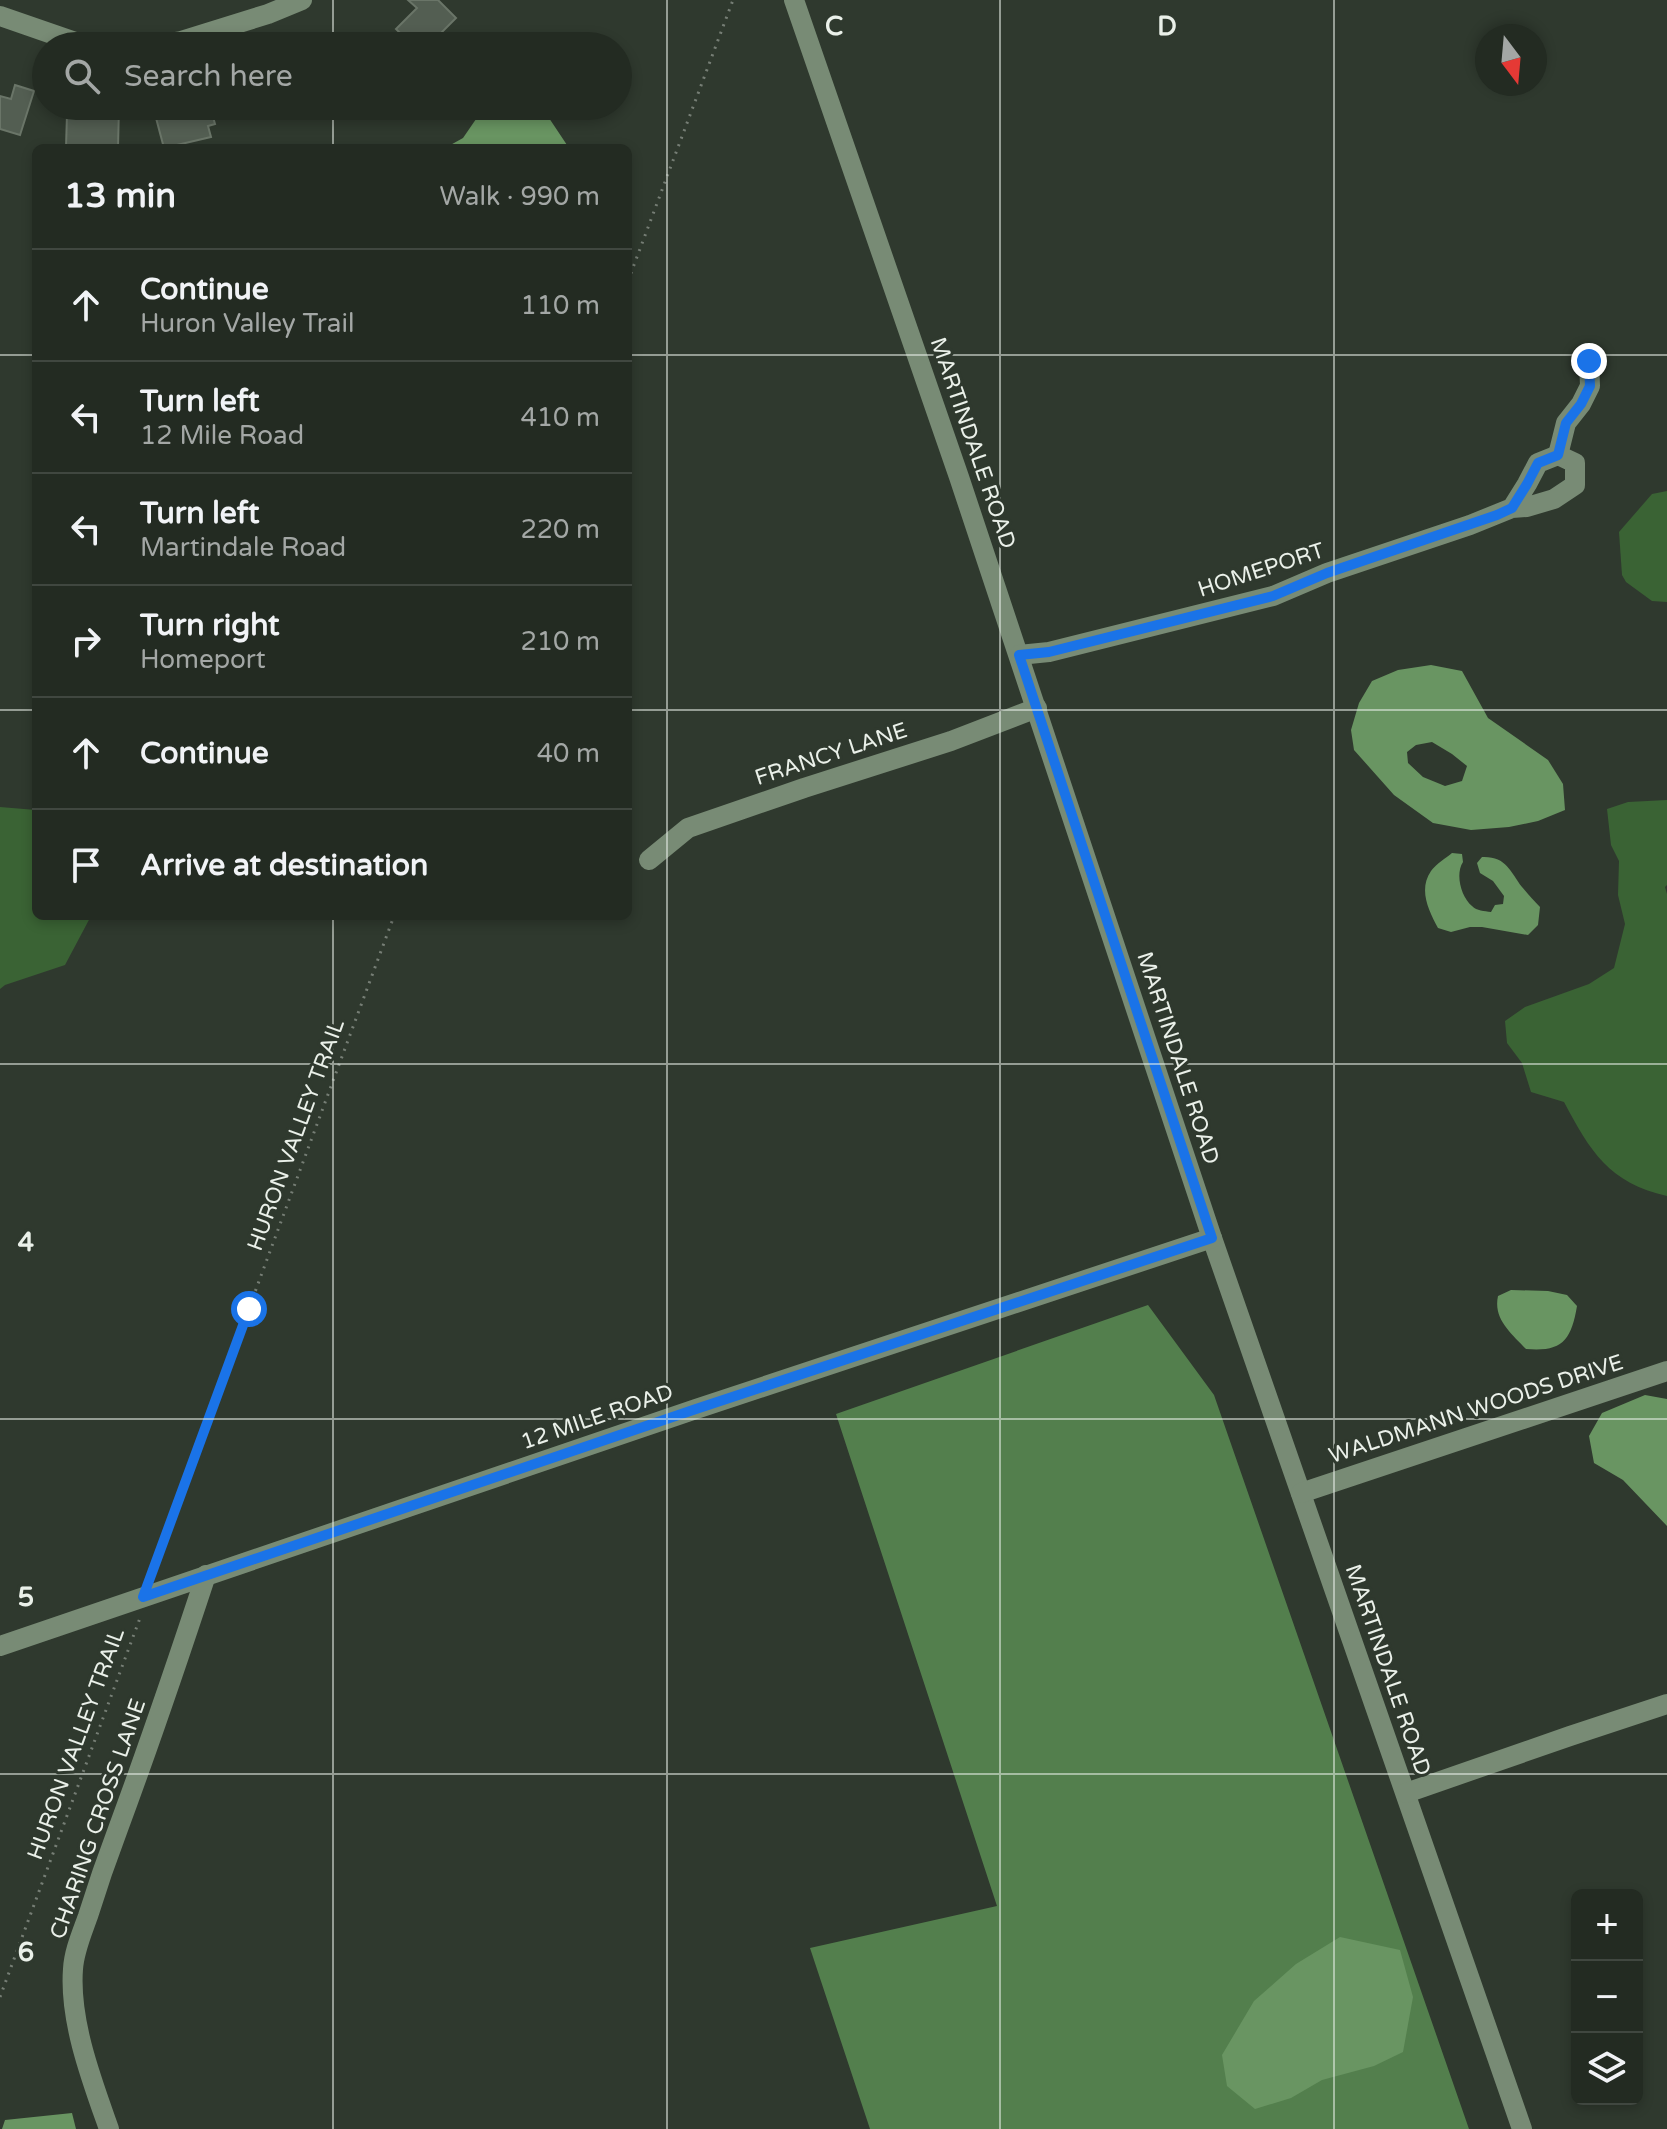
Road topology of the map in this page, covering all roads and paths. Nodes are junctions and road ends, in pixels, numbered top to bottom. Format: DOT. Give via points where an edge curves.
graph roads {
  1 [pos="302,0"];
  2 [pos="733,0"];
  3 [pos="794,0"];
  4 [pos="0,16"];
  5 [pos="46,32"];
  6 [pos="210,32"];
  7 [pos="632,270"];
  8 [pos="1589,361"];
  9 [pos="1558,455"];
  10 [pos="1512,508"];
  11 [pos="1019,655"];
  12 [pos="1037,708"];
  13 [pos="649,860"];
  14 [pos="393,920"];
  15 [pos="1212,1238"];
  16 [pos="1667,1371"];
  17 [pos="1301,1493"];
  18 [pos="206,1575"];
  19 [pos="143,1597"];
  20 [pos="0,1646"];
  21 [pos="1667,1704"];
  22 [pos="1406,1793"];
  23 [pos="0,1997"];
  24 [pos="109,2129"];
  25 [pos="1522,2129"];
  1 -- 6 [label="street"];
  2 -- 7 [label="path"];
  3 -- 11 [label="street, MARTINDALE ROAD"];
  4 -- 5 [label="street"];
  8 -- 9 [label="street" via="1590,386 1566,423"];
  9 -- 10 [label="street" via="1538,463"];
  9 -- 10 [label="street, HOMEPORT" via="1575,463 1575,485 1554,499"];
  10 -- 11 [label="street, HOMEPORT" via="1273,596"];
  11 -- 12 [label="street, MARTINDALE ROAD"];
  12 -- 13 [label="street, FRANCY LANE" via="688,828"];
  12 -- 15 [label="street, MARTINDALE ROAD"];
  14 -- 19 [label="path, HURON VALLEY TRAIL"];
  15 -- 17 [label="street, MARTINDALE ROAD"];
  15 -- 18 [label="street, 12 MILE ROAD"];
  16 -- 17 [label="street, WALDMANN WOODS DRIVE"];
  17 -- 22 [label="street, MARTINDALE ROAD"];
  18 -- 19 [label="street, 12 MILE ROAD"];
  18 -- 24 [label="street, CHARING CROSS LANE" via="76,1950 73,1989 79,2030"];
  19 -- 20 [label="street, 12 MILE ROAD"];
  19 -- 23 [label="path, HURON VALLEY TRAIL" via="142,1612"];
  21 -- 22 [label="street"];
  22 -- 25 [label="street, MARTINDALE ROAD"];
}
